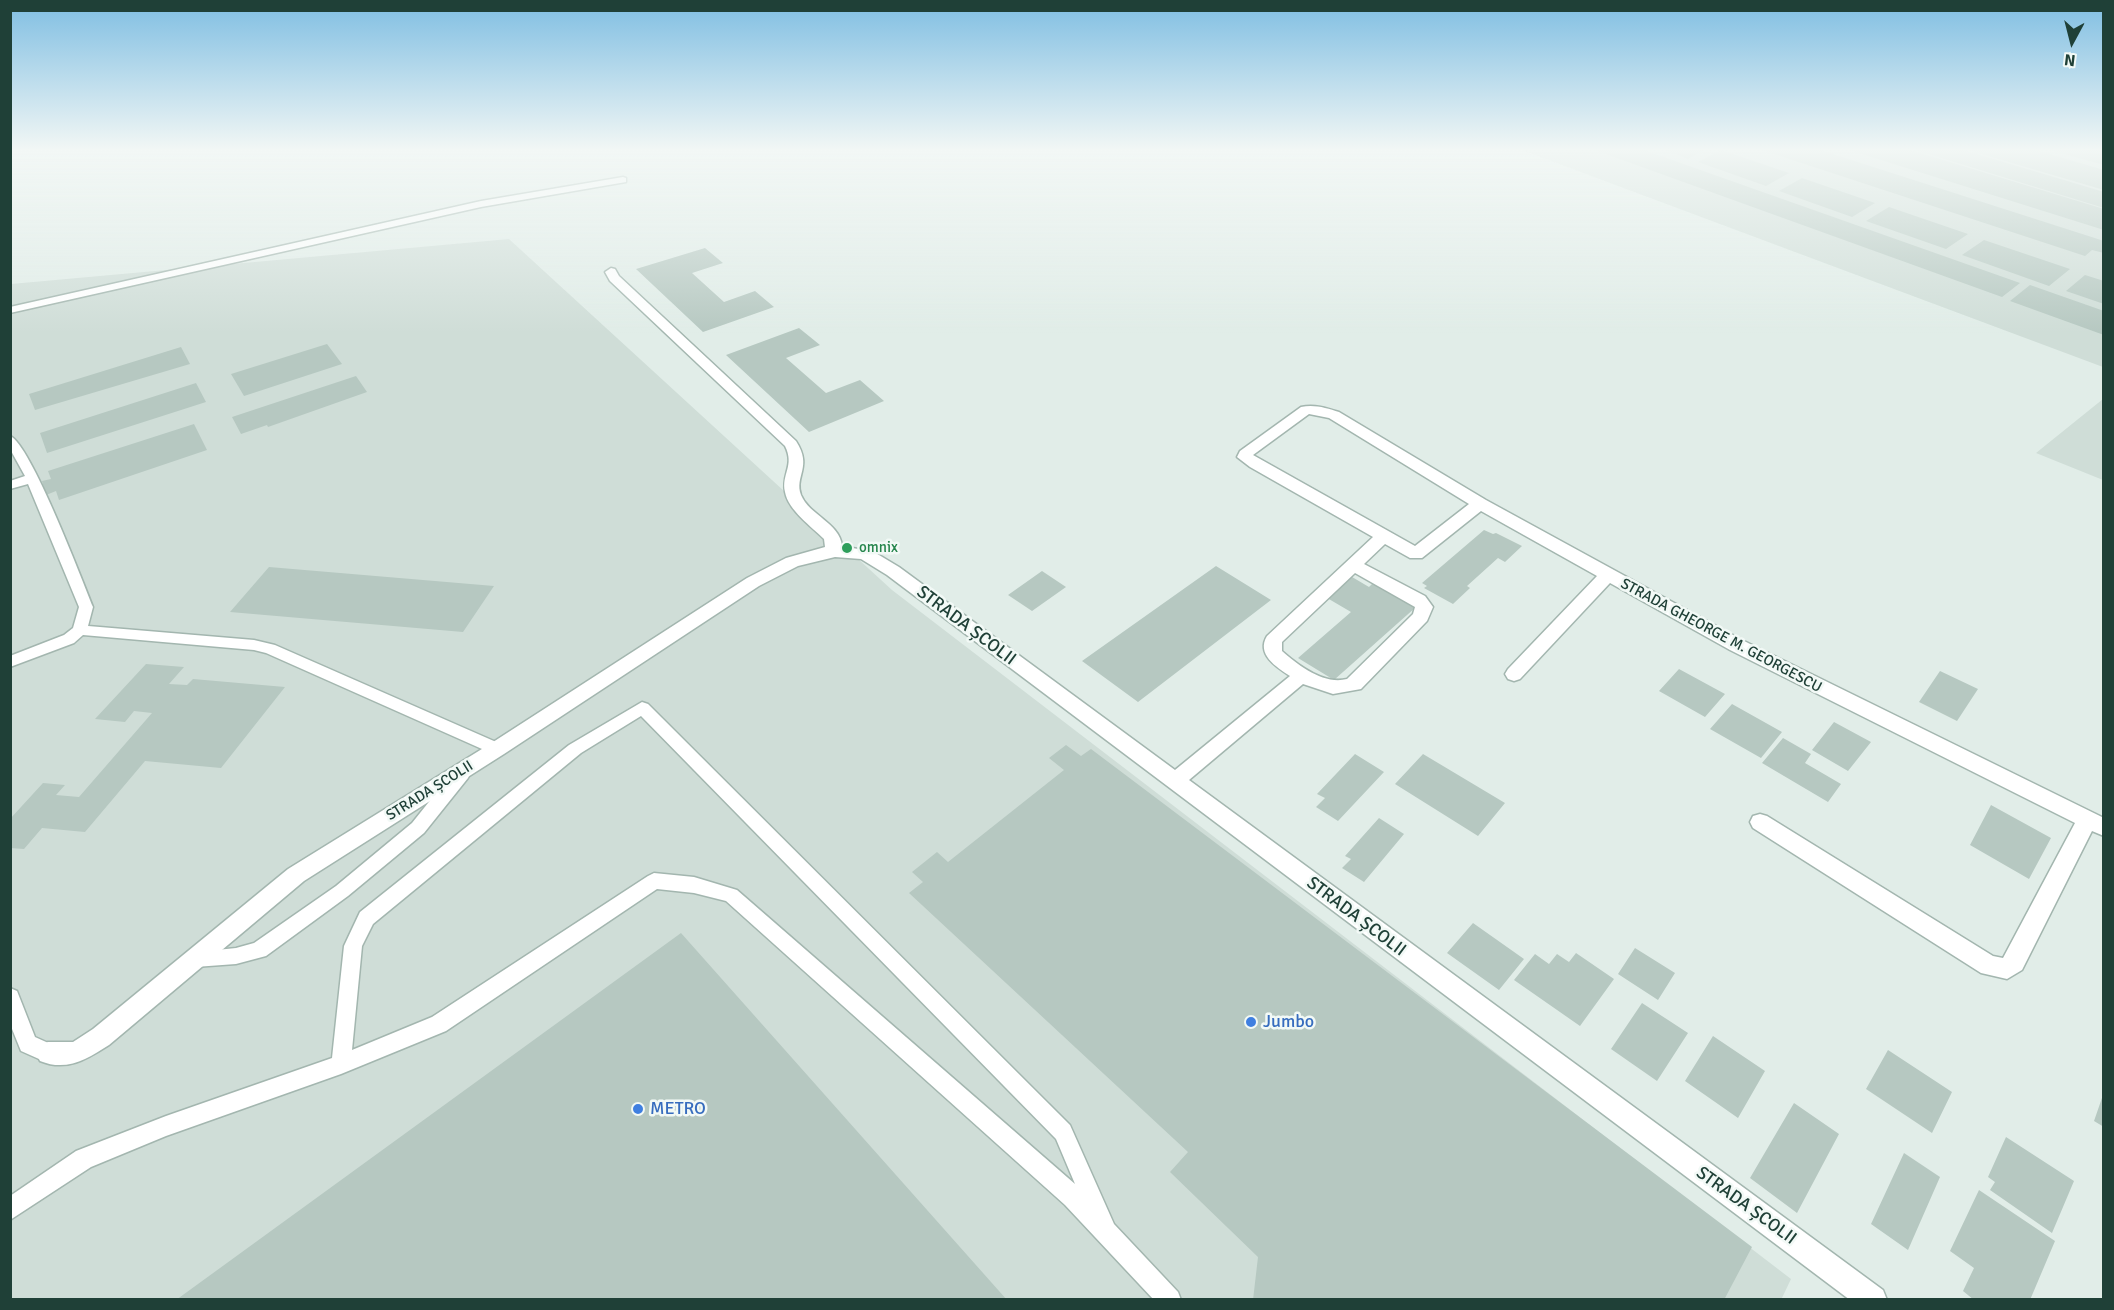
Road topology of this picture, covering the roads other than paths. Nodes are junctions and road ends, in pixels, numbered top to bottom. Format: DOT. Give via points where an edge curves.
graph roads {
  1 [pos="454,210"];
  2 [pos="611,272"];
  3 [pos="10,310"];
  4 [pos="10,441"];
  5 [pos="32,478"];
  6 [pos="10,485"];
  7 [pos="1480,504"];
  8 [pos="1384,536"];
  9 [pos="832,552"];
  10 [pos="1353,565"];
  11 [pos="1607,575"];
  12 [pos="80,630"];
  13 [pos="10,662"];
  14 [pos="1514,674"];
  15 [pos="1295,681"];
  16 [pos="497,749"];
  17 [pos="465,768"];
  18 [pos="1175,781"];
  19 [pos="1760,822"];
  20 [pos="2095,824"];
  21 [pos="193,959"];
  22 [pos="10,997"];
  23 [pos="48,1053"];
  24 [pos="341,1064"];
  25 [pos="10,1209"];
  26 [pos="1107,1234"];
  27 [pos="1170,1299"];
  28 [pos="1873,1299"];
  1 -- 3 [label="lane"];
  2 -- 9 [label="street" via="791,444 798,463 791,494 832,537"];
  4 -- 5 [label="lane"];
  5 -- 6 [label="lane"];
  5 -- 12 [label="lane" via="86,607"];
  7 -- 8 [label="street" via="1416,554"];
  7 -- 8 [label="street, STRADA GHEORGE M. GEORGESCU" via="1349,423 1322,411 1306,410 1247,451 1245,457"];
  7 -- 11 [label="street, STRADA GHEORGE M. GEORGESCU"];
  8 -- 10 [label="street"];
  9 -- 16 [label="street, STRADA ȘCOLII" via="810,555 753,582"];
  9 -- 18 [label="street, STRADA ȘCOLII" via="866,555 893,571"];
  10 -- 10 [label="street" via="1273,640 1271,647 1282,663 1329,687 1354,684 1421,617 1424,607 1419,600"];
  11 -- 14 [label="street"];
  11 -- 20 [label="street, STRADA GHEORGE M. GEORGESCU" via="1819,688"];
  12 -- 13 [label="lane" via="69,639"];
  12 -- 16 [label="lane" via="270,649"];
  15 -- 18 [label="street"];
  16 -- 17 [label="street, STRADA ȘCOLII"];
  17 -- 21 [label="street, STRADA ȘCOLII" via="296,875"];
  17 -- 21 [label="lane" via="418,828 342,891 260,950"];
  18 -- 28 [label="street, STRADA ȘCOLII"];
  19 -- 20 [label="street" via="1989,966 2007,969"];
  21 -- 23 [label="street, STRADA ȘCOLII" via="101,1037 76,1053"];
  22 -- 23 [label="lane" via="28,1044"];
  24 -- 25 [label="lane" via="84,1159"];
  24 -- 26 [label="lane" via="439,1024 654,881 694,885 731,896 1073,1197"];
  24 -- 26 [label="lane" via="352,946 366,918 567,755 642,708 1063,1132"];
  26 -- 27 [label="lane"];
}
